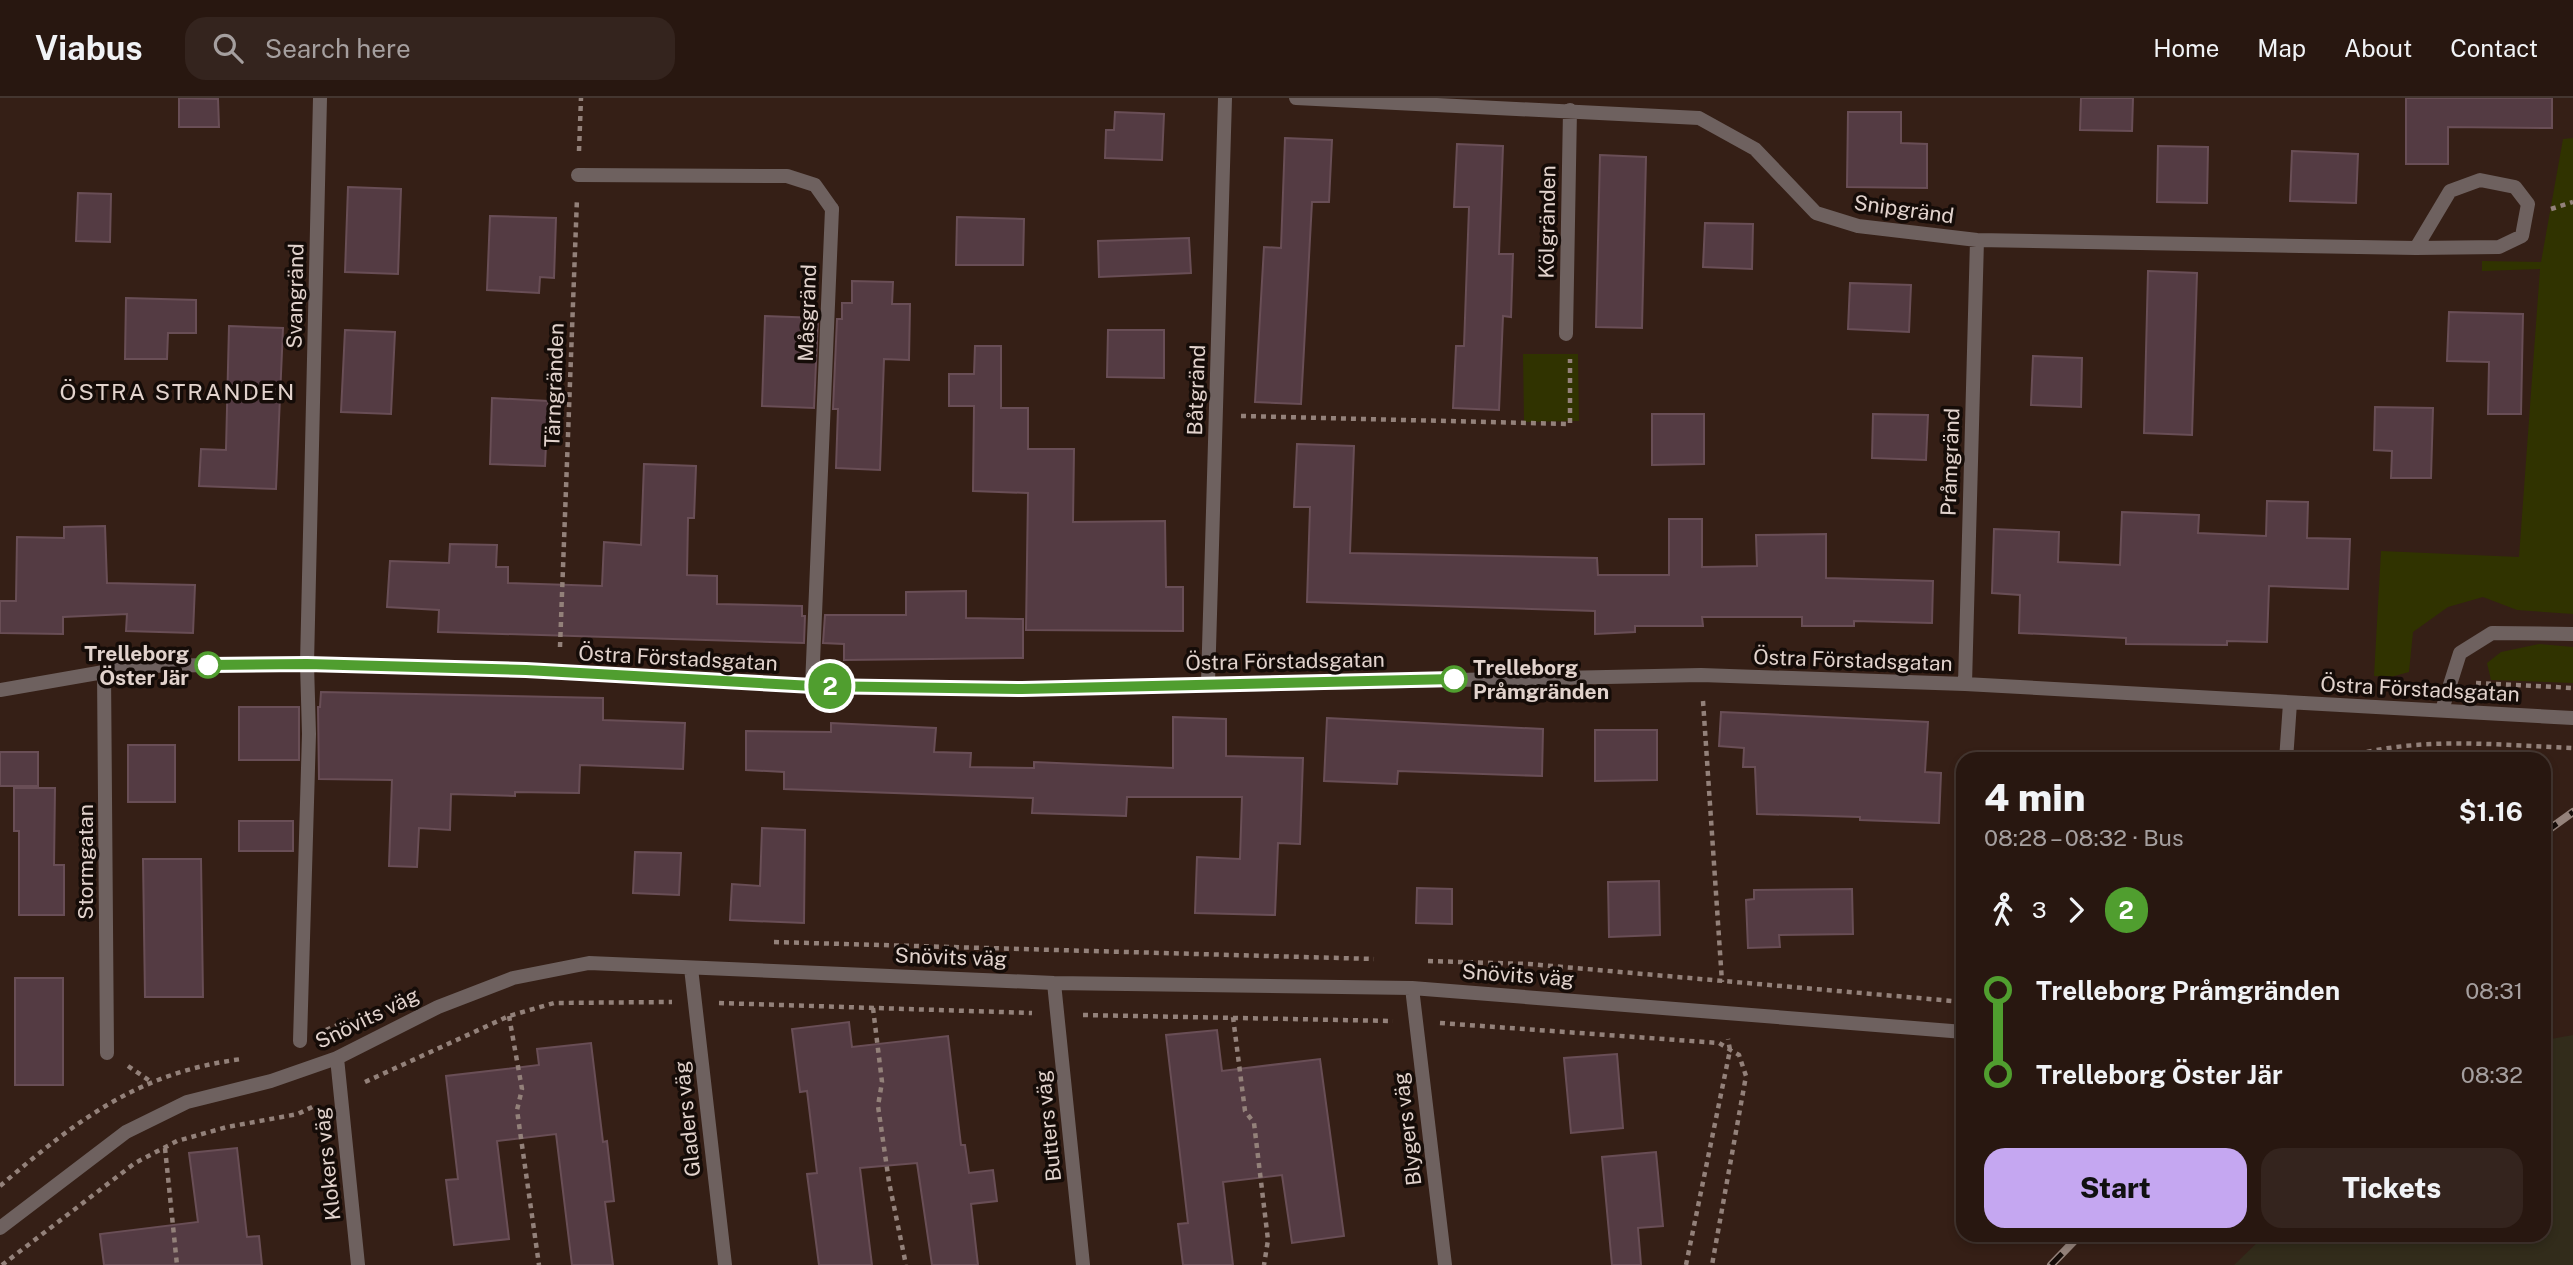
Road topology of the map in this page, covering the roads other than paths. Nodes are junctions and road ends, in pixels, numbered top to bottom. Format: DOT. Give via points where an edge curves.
graph roads {
  1 [pos="320,98"];
  2 [pos="1225,98"];
  3 [pos="1297,98"];
  4 [pos="1570,110"];
  5 [pos="578,175"];
  6 [pos="1977,240"];
  7 [pos="2416,248"];
  8 [pos="1566,334"];
  9 [pos="2573,634"];
  10 [pos="307,664"];
  11 [pos="104,671"];
  12 [pos="1208,683"];
  13 [pos="1965,684"];
  14 [pos="813,686"];
  15 [pos="0,690"];
  16 [pos="2290,703"];
  17 [pos="2442,710"];
  18 [pos="2573,718"];
  19 [pos="2287,752"];
  20 [pos="691,968"];
  21 [pos="1055,983"];
  22 [pos="1412,988"];
  23 [pos="1956,1031"];
  24 [pos="300,1041"];
  25 [pos="107,1053"];
  26 [pos="337,1058"];
  27 [pos="0,1228"];
  28 [pos="358,1265"];
  29 [pos="725,1265"];
  30 [pos="1083,1265"];
  31 [pos="1444,1265"];
  1 -- 10 [label="street, Svangränd"];
  2 -- 12 [label="street, Båtgränd"];
  3 -- 4 [label="street, Snipgränd"];
  4 -- 6 [label="street, Snipgränd" via="1699,118 1755,149 1816,213 1858,226"];
  4 -- 8 [label="street, Kölgränden"];
  5 -- 14 [label="street, Måsgränd" via="787,176 815,184 832,209"];
  6 -- 7 [label="street, Snipgränd"];
  6 -- 13 [label="street, Pråmgränd"];
  7 -- 7 [label="street, Snipgränd" via="2450,191 2480,180 2515,187 2528,204 2522,236 2499,247"];
  9 -- 17 [label="street" via="2492,633 2460,653"];
  10 -- 11 [label="street, Östra Förstadsgatan" via="138,666"];
  10 -- 14 [label="street, Östra Förstadsgatan"];
  10 -- 24 [label="street, Svangränd"];
  11 -- 15 [label="street, Östra Förstadsgatan"];
  11 -- 25 [label="street, Stormgatan"];
  12 -- 13 [label="street, Östra Förstadsgatan" via="1701,675"];
  12 -- 14 [label="street, Östra Förstadsgatan" via="1022,689"];
  13 -- 16 [label="street, Östra Förstadsgatan"];
  16 -- 17 [label="street, Östra Förstadsgatan"];
  16 -- 19 [label="street"];
  17 -- 18 [label="street, Östra Förstadsgatan"];
  20 -- 21 [label="street, Snövits väg"];
  20 -- 26 [label="street, Snövits väg" via="589,963 513,978 438,1007"];
  20 -- 29 [label="street, Gladers väg"];
  21 -- 22 [label="street, Snövits väg"];
  21 -- 30 [label="street, Butters väg"];
  22 -- 23 [label="street, Snövits väg"];
  22 -- 31 [label="street, Blygers väg"];
  26 -- 27 [label="street, Snövits väg" via="187,1102 126,1132"];
  26 -- 28 [label="street, Klokers väg"];
}
